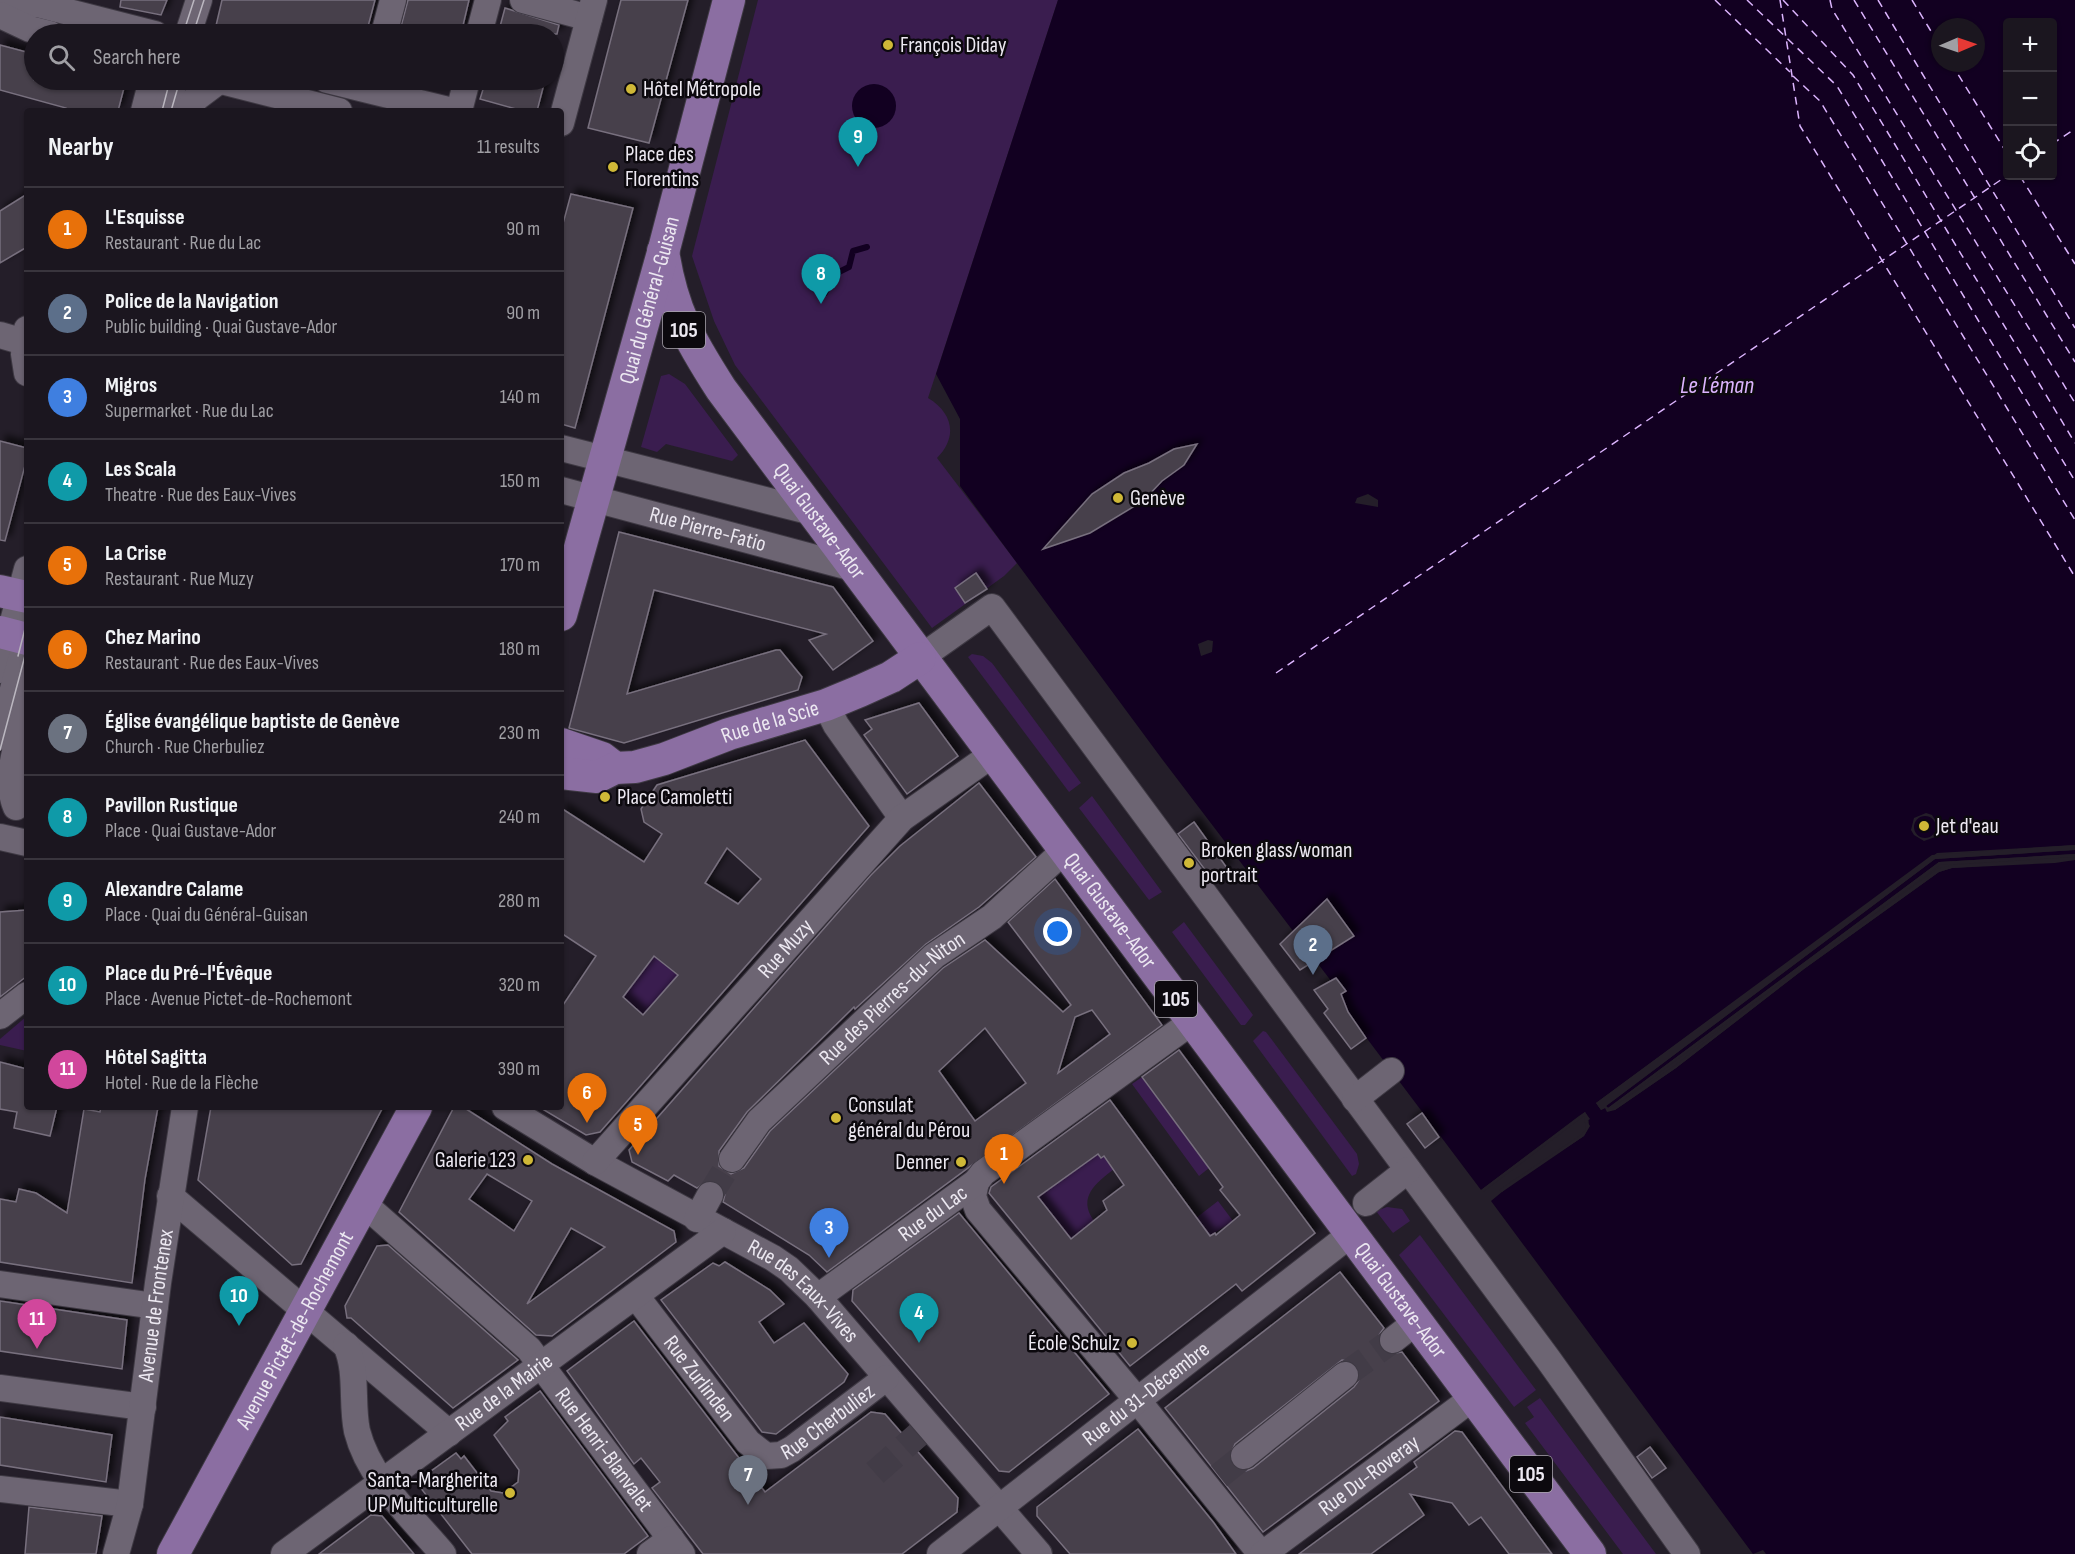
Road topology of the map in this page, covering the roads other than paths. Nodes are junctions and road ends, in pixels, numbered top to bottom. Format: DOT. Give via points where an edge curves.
graph roads {
  1 [pos="199,0"];
  2 [pos="393,0"];
  3 [pos="488,0"];
  4 [pos="523,0"];
  5 [pos="729,0"];
  6 [pos="0,8"];
  7 [pos="592,9"];
  8 [pos="0,15"];
  9 [pos="116,24"];
  10 [pos="191,24"];
  11 [pos="387,24"];
  12 [pos="482,24"];
  13 [pos="24,26"];
  14 [pos="149,90"];
  15 [pos="172,90"];
  16 [pos="206,90"];
  17 [pos="258,90"];
  18 [pos="387,90"];
  19 [pos="464,90"];
  20 [pos="145,108"];
  21 [pos="167,108"];
  22 [pos="190,108"];
  23 [pos="327,108"];
  24 [pos="444,108"];
  25 [pos="460,108"];
  26 [pos="564,112"];
  27 [pos="663,251"];
  28 [pos="17,336"];
  29 [pos="24,362"];
  30 [pos="564,449"];
  31 [pos="605,460"];
  32 [pos="564,491"];
  33 [pos="594,498"];
  34 [pos="812,512"];
  35 [pos="853,568"];
  36 [pos="18,588"];
  37 [pos="564,604"];
  38 [pos="18,636"];
  39 [pos="920,658"];
  40 [pos="0,670"];
  41 [pos="826,705"];
  42 [pos="24,720"];
  43 [pos="0,737"];
  44 [pos="564,745"];
  45 [pos="993,754"];
  46 [pos="615,768"];
  47 [pos="564,773"];
  48 [pos="14,807"];
  49 [pos="902,818"];
  50 [pos="0,837"];
  51 [pos="24,842"];
  52 [pos="1065,850"];
  53 [pos="24,997"];
  54 [pos="0,1016"];
  55 [pos="1193,1021"];
  56 [pos="1391,1071"];
  57 [pos="1355,1099"];
  58 [pos="184,1110"];
  59 [pos="414,1110"];
  60 [pos="510,1110"];
  61 [pos="732,1159"];
  62 [pos="595,1162"];
  63 [pos="1408,1170"];
  64 [pos="976,1182"];
  65 [pos="710,1195"];
  66 [pos="170,1196"];
  67 [pos="1366,1203"];
  68 [pos="364,1204"];
  69 [pos="697,1219"];
  70 [pos="723,1231"];
  71 [pos="1351,1234"];
  72 [pos="0,1284"];
  73 [pos="636,1296"];
  74 [pos="818,1297"];
  75 [pos="155,1306"];
  76 [pos="305,1311"];
  77 [pos="346,1345"];
  78 [pos="543,1365"];
  79 [pos="1345,1375"];
  80 [pos="886,1378"];
  81 [pos="0,1388"];
  82 [pos="1474,1397"];
  83 [pos="1138,1401"];
  84 [pos="143,1407"];
  85 [pos="449,1433"];
  86 [pos="766,1456"];
  87 [pos="1244,1456"];
  88 [pos="382,1482"];
  89 [pos="0,1489"];
  90 [pos="130,1504"];
  91 [pos="1000,1509"];
  92 [pos="676,1546"];
  93 [pos="1587,1553"];
  94 [pos="116,1554"];
  95 [pos="134,1554"];
  96 [pos="173,1554"];
  97 [pos="284,1554"];
  98 [pos="443,1554"];
  99 [pos="650,1554"];
  100 [pos="940,1554"];
  101 [pos="1039,1554"];
  102 [pos="1262,1554"];
  103 [pos="1687,1554"];
  1 -- 10 [label="street"];
  2 -- 11 [label="street"];
  3 -- 12 [label="street"];
  4 -- 7 [label="street"];
  5 -- 27 [label="main road, Quai du Général-Guisan"];
  6 -- 9 [label="street" via="37,4"];
  7 -- 26 [label="street"];
  8 -- 13 [label="street"];
  14 -- 20 [label="street"];
  15 -- 21 [label="street"];
  16 -- 22 [label="street"];
  17 -- 23 [label="street"];
  18 -- 24 [label="street"];
  19 -- 25 [label="street"];
  27 -- 31 [label="main road, Quai du Général-Guisan"];
  27 -- 34 [label="main road, Quai Gustave-Ador / 105" via="672,300 684,330 720,388"];
  28 -- 29 [label="street"];
  30 -- 31 [label="street, Rue Pierre-Fatio"];
  31 -- 33 [label="main road, Quai du Général-Guisan"];
  31 -- 34 [label="street, Rue Pierre-Fatio"];
  32 -- 33 [label="street, Rue Pierre-Fatio"];
  33 -- 35 [label="street, Rue Pierre-Fatio"];
  33 -- 37 [label="main road, Quai du Général-Guisan"];
  34 -- 35 [label="main road, Quai Gustave-Ador / 105"];
  35 -- 39 [label="main road, Quai Gustave-Ador / 105"];
  36 -- 38 [label="street"];
  38 -- 40 [label="street"];
  38 -- 43 [label="street"];
  39 -- 41 [label="main road, Rue de la Scie" via="880,683"];
  39 -- 45 [label="main road, Quai Gustave-Ador / 105"];
  39 -- 57 [label="street" via="992,607"];
  41 -- 46 [label="main road, Rue de la Scie" via="729,734 664,759"];
  41 -- 49 [label="street"];
  42 -- 48 [label="street" via="10,774"];
  44 -- 46 [label="main road" via="602,758"];
  45 -- 49 [label="street, Rue Muzy"];
  45 -- 52 [label="main road, Quai Gustave-Ador / 105"];
  46 -- 47 [label="main road" via="597,777"];
  49 -- 62 [label="street, Rue Muzy"];
  50 -- 51 [label="street"];
  52 -- 55 [label="main road, Quai Gustave-Ador / 105"];
  52 -- 61 [label="street, Rue des Pierres-du-Niton" via="992,917 934,956 759,1121"];
  53 -- 54 [label="street"];
  55 -- 64 [label="street, Rue du Lac" via="1030,1138"];
  55 -- 71 [label="main road, Quai Gustave-Ador / 105"];
  56 -- 57 [label="street"];
  57 -- 63 [label="street"];
  58 -- 66 [label="street, Avenue de Frontenex"];
  59 -- 68 [label="main road, Avenue Pictet-de-Rochemont"];
  60 -- 62 [label="street, Rue des Eaux-Vives"];
  62 -- 69 [label="street, Rue des Eaux-Vives"];
  63 -- 67 [label="street"];
  63 -- 103 [label="street"];
  64 -- 74 [label="street, Rue du Lac"];
  64 -- 83 [label="street" via="973,1196 978,1210"];
  65 -- 69 [label="street"];
  66 -- 75 [label="street, Avenue de Frontenex"];
  66 -- 76 [label="street"];
  68 -- 76 [label="main road, Avenue Pictet-de-Rochemont"];
  68 -- 78 [label="street, Rue Henri-Blanvalet"];
  69 -- 70 [label="street, Rue des Eaux-Vives"];
  70 -- 73 [label="street, Rue de la Mairie"];
  70 -- 74 [label="street, Rue des Eaux-Vives" via="789,1269"];
  71 -- 82 [label="main road, Quai Gustave-Ador / 105" via="1405,1331"];
  71 -- 83 [label="street, Rue du 31-Décembre"];
  72 -- 75 [label="street"];
  73 -- 78 [label="street, Rue de la Mairie"];
  73 -- 86 [label="street, Rue Zurlinden" via="748,1442"];
  74 -- 80 [label="street, Rue des Eaux-Vives"];
  75 -- 84 [label="street, Avenue de Frontenex"];
  76 -- 77 [label="street"];
  76 -- 96 [label="main road, Avenue Pictet-de-Rochemont"];
  77 -- 85 [label="street"];
  77 -- 88 [label="street" via="353,1368 358,1434"];
  78 -- 85 [label="street, Rue de la Mairie"];
  78 -- 92 [label="street, Rue Henri-Blanvalet"];
  79 -- 87 [label="street"];
  80 -- 86 [label="street, Rue Cherbuliez" via="792,1449"];
  80 -- 91 [label="street, Rue des Eaux-Vives"];
  81 -- 84 [label="street"];
  82 -- 93 [label="main road, Quai Gustave-Ador / 105"];
  82 -- 102 [label="street, Rue Du-Roveray"];
  83 -- 91 [label="street, Rue du 31-Décembre"];
  83 -- 102 [label="street" via="1213,1481"];
  84 -- 90 [label="street, Avenue de Frontenex"];
  85 -- 88 [label="street, Rue de la Mairie"];
  88 -- 97 [label="street, Rue de la Mairie"];
  88 -- 98 [label="street"];
  89 -- 90 [label="street"];
  90 -- 94 [label="street, Avenue de Frontenex"];
  90 -- 95 [label="street, Avenue de Frontenex"];
  91 -- 100 [label="street, Rue du 31-Décembre"];
  91 -- 101 [label="street, Rue des Eaux-Vives"];
  92 -- 99 [label="street"];
}
